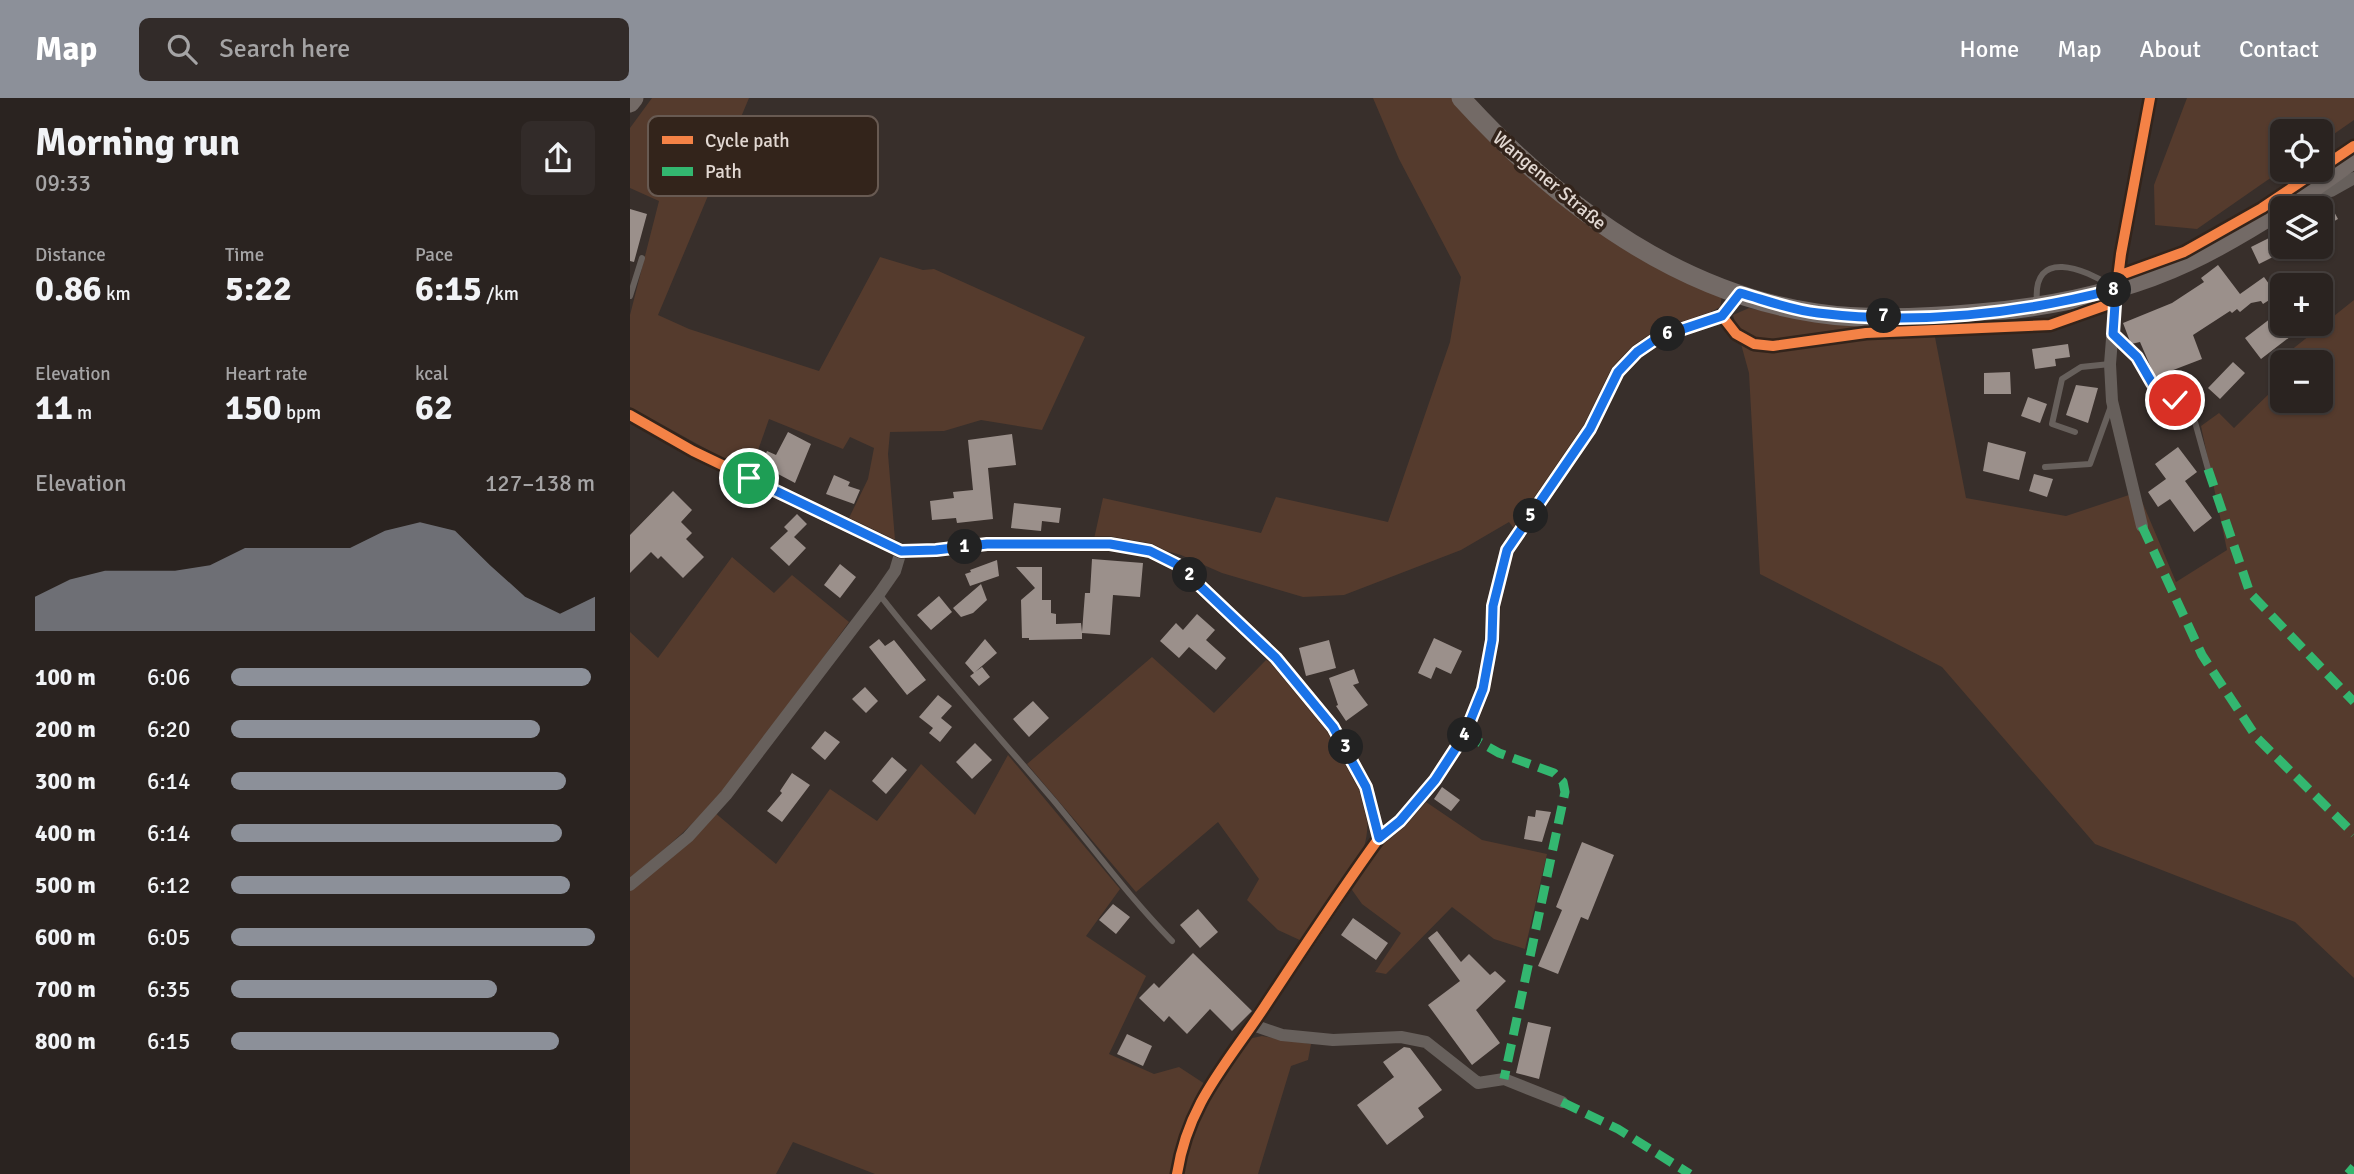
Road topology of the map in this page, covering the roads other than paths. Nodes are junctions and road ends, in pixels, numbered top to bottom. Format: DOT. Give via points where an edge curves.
graph roads {
  1 [pos="634,98"];
  2 [pos="1461,98"];
  3 [pos="2150,98"];
  4 [pos="630,103"];
  5 [pos="2354,159"];
  6 [pos="2354,178"];
  7 [pos="2311,190"];
  8 [pos="642,258"];
  9 [pos="2116,289"];
  10 [pos="1740,293"];
  11 [pos="630,296"];
  12 [pos="2038,308"];
  13 [pos="2113,334"];
  14 [pos="2110,364"];
  15 [pos="2112,401"];
  16 [pos="630,415"];
  17 [pos="2075,432"];
  18 [pos="2045,467"];
  19 [pos="2208,469"];
  20 [pos="2142,526"];
  21 [pos="901,551"];
  22 [pos="879,594"];
  23 [pos="1379,838"];
  24 [pos="630,885"];
  25 [pos="1172,941"];
  26 [pos="1562,1102"];
  1 -- 4 [label="main road"];
  2 -- 10 [label="main road, Wangener Straße" via="1575,206 1673,267"];
  3 -- 9 [label="lane"];
  5 -- 7 [label="main road, Wangener Straße"];
  6 -- 7 [label="street" via="2331,191"];
  7 -- 9 [label="main road, Wangener Straße" via="2189,262"];
  8 -- 11 [label="lane"];
  9 -- 12 [label="main road, Wangener Straße"];
  9 -- 12 [label="lane" via="2081,269 2050,268 2036,291"];
  9 -- 13 [label="street"];
  10 -- 12 [label="main road, Wangener Straße" via="1816,313 1860,316 1948,316"];
  10 -- 23 [label="street" via="1722,316 1659,337 1618,372 1590,429 1507,550 1493,606 1483,689 1465,734 1435,780"];
  13 -- 14 [label="street"];
  13 -- 19 [label="lane" via="2137,357 2152,383 2195,422"];
  14 -- 15 [label="street"];
  14 -- 17 [label="lane" via="2081,367 2062,379 2052,424"];
  15 -- 18 [label="lane" via="2090,464"];
  15 -- 20 [label="street"];
  16 -- 21 [label="street" via="693,451"];
  21 -- 22 [label="street" via="895,571"];
  21 -- 23 [label="street" via="987,544 1110,544 1150,551 1178,565 1276,658 1333,727 1366,787"];
  22 -- 24 [label="street" via="726,795 688,837"];
  22 -- 25 [label="lane"];
  23 -- 26 [label="street" via="1253,1025 1333,1040 1401,1037 1426,1042 1478,1083 1504,1079"];
}
